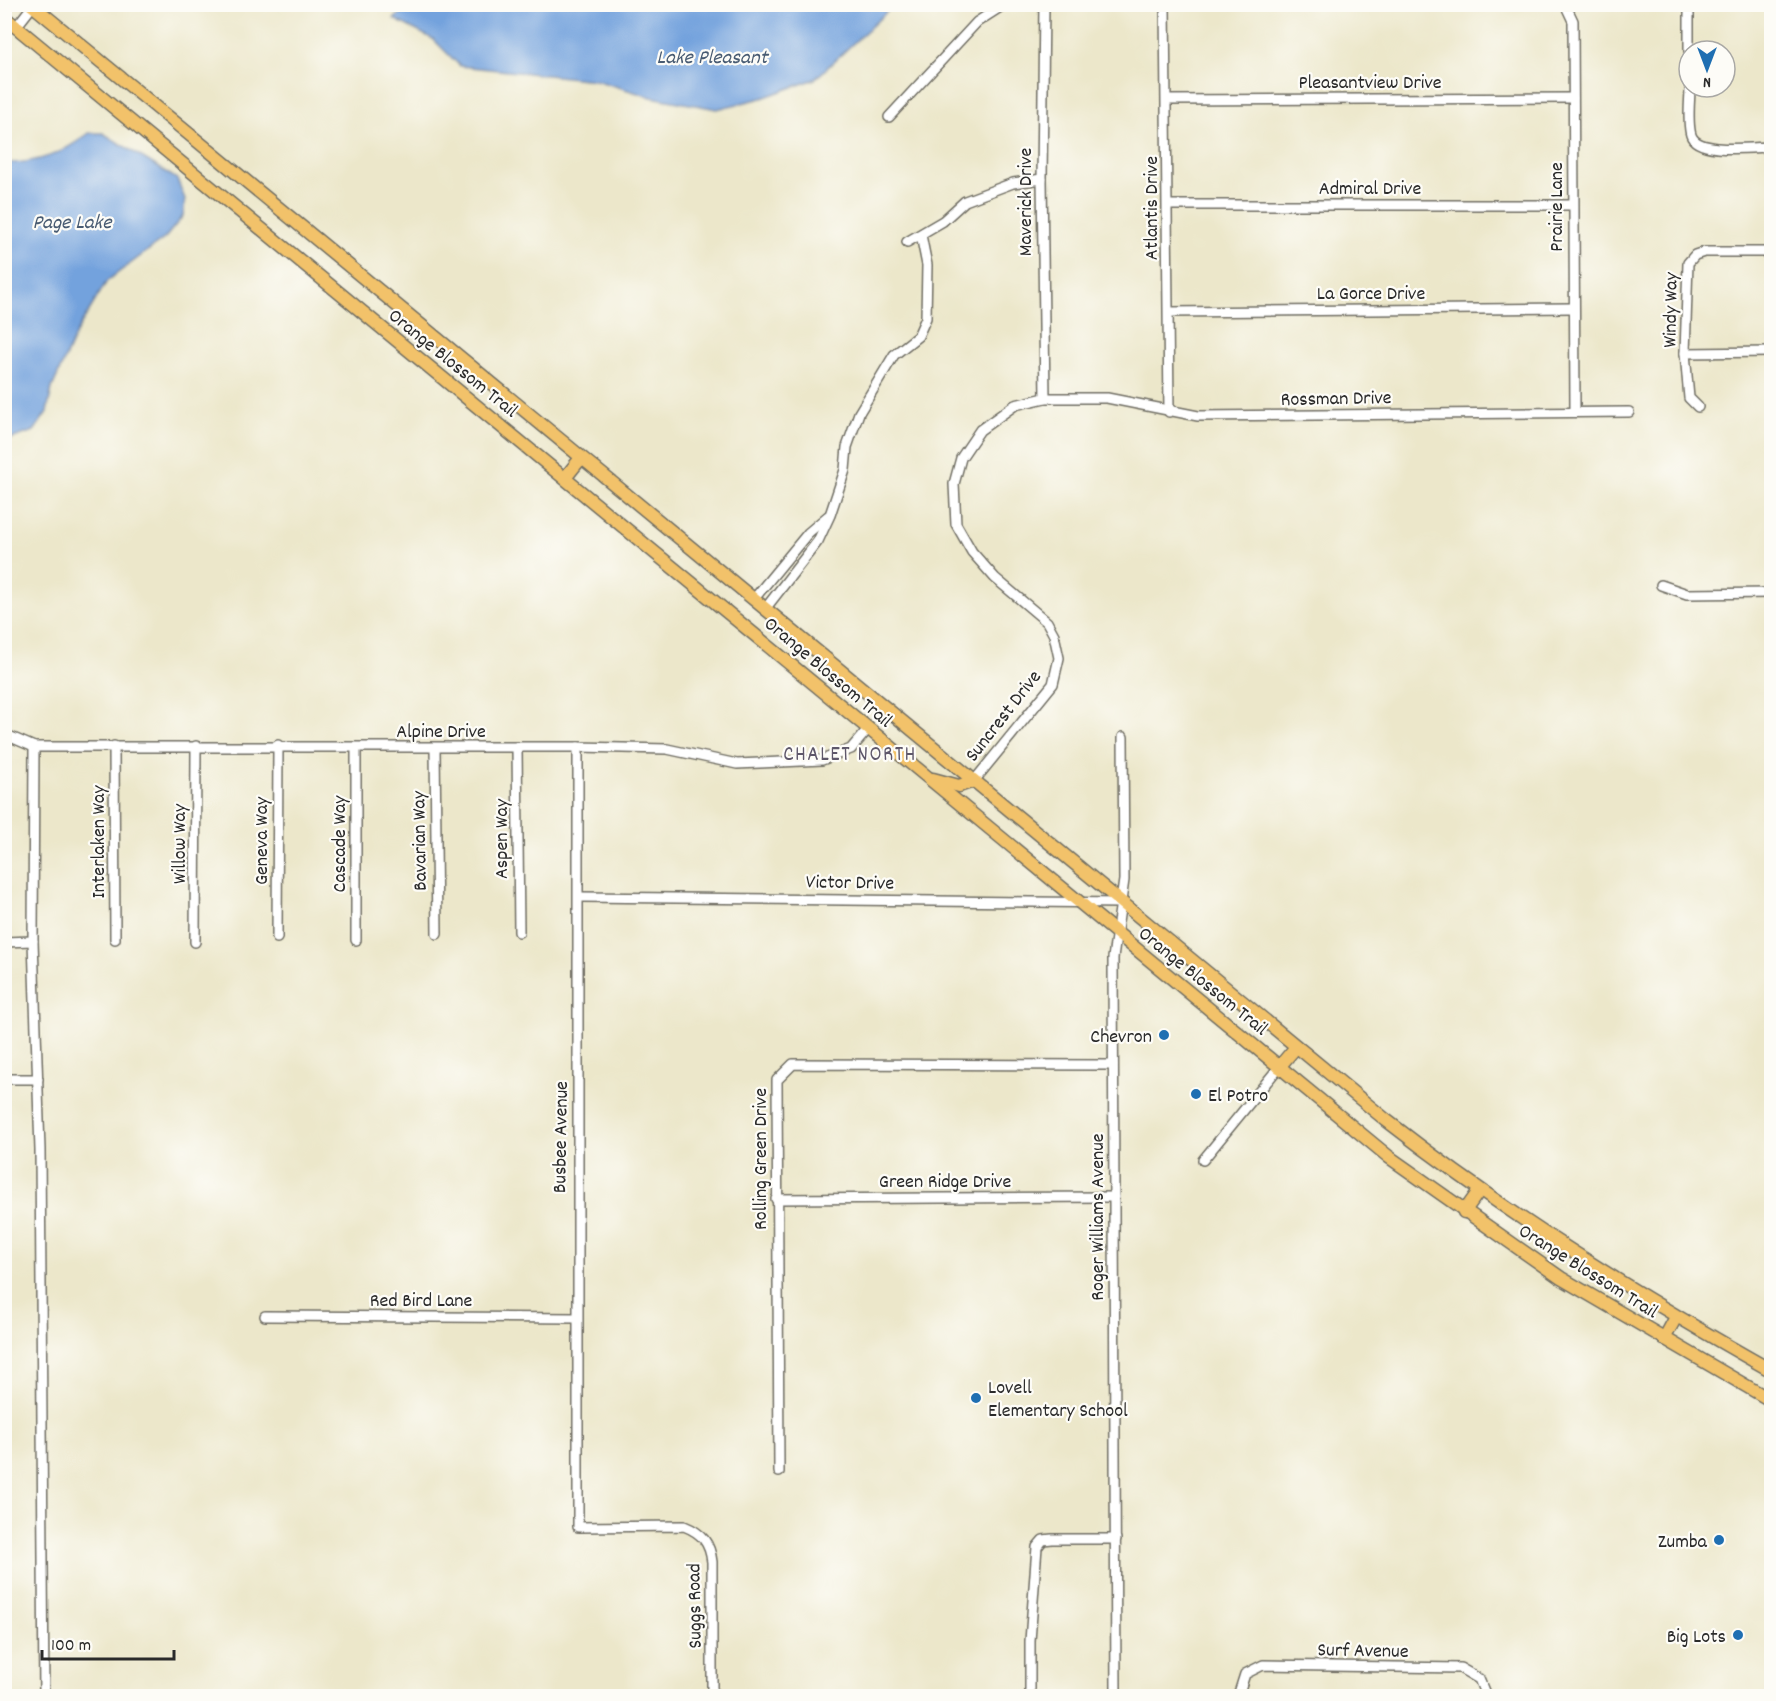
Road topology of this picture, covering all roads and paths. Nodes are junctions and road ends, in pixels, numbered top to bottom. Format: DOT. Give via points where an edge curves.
graph roads {
  1 [pos="1005,4"];
  2 [pos="1044,4"];
  3 [pos="1165,4"];
  4 [pos="1565,4"];
  5 [pos="1689,4"];
  6 [pos="33,5"];
  7 [pos="4,17"];
  8 [pos="16,27"];
  9 [pos="1689,39"];
  10 [pos="1573,98"];
  11 [pos="1690,99"];
  12 [pos="1167,100"];
  13 [pos="889,117"];
  14 [pos="1772,147"];
  15 [pos="1041,180"];
  16 [pos="1169,205"];
  17 [pos="1572,205"];
  18 [pos="921,235"];
  19 [pos="907,242"];
  20 [pos="1772,252"];
  21 [pos="1573,308"];
  22 [pos="1169,312"];
  23 [pos="1685,352"];
  24 [pos="1772,352"];
  25 [pos="1045,398"];
  26 [pos="1698,407"];
  27 [pos="1169,412"];
  28 [pos="1575,412"];
  29 [pos="1629,412"];
  30 [pos="581,458"];
  31 [pos="565,478"];
  32 [pos="830,515"];
  33 [pos="1661,585"];
  34 [pos="1772,593"];
  35 [pos="753,600"];
  36 [pos="765,609"];
  37 [pos="868,729"];
  38 [pos="4,734"];
  39 [pos="1124,737"];
  40 [pos="114,746"];
  41 [pos="196,746"];
  42 [pos="278,746"];
  43 [pos="34,747"];
  44 [pos="517,747"];
  45 [pos="578,747"];
  46 [pos="356,748"];
  47 [pos="435,748"];
  48 [pos="927,777"];
  49 [pos="974,781"];
  50 [pos="580,897"];
  51 [pos="1077,901"];
  52 [pos="1121,903"];
  53 [pos="519,932"];
  54 [pos="1116,933"];
  55 [pos="437,934"];
  56 [pos="277,938"];
  57 [pos="115,939"];
  58 [pos="356,940"];
  59 [pos="33,941"];
  60 [pos="4,942"];
  61 [pos="195,942"];
  62 [pos="1296,1047"];
  63 [pos="1113,1065"];
  64 [pos="1279,1067"];
  65 [pos="4,1079"];
  66 [pos="38,1079"];
  67 [pos="1203,1160"];
  68 [pos="1479,1191"];
  69 [pos="1114,1197"];
  70 [pos="776,1199"];
  71 [pos="1464,1212"];
  72 [pos="265,1316"];
  73 [pos="1676,1317"];
  74 [pos="577,1318"];
  75 [pos="1664,1340"];
  76 [pos="1772,1371"];
  77 [pos="1772,1401"];
  78 [pos="779,1472"];
  79 [pos="578,1527"];
  80 [pos="1116,1539"];
  81 [pos="44,1696"];
  82 [pos="712,1696"];
  83 [pos="1030,1696"];
  84 [pos="1116,1696"];
  85 [pos="1238,1696"];
  86 [pos="1486,1696"];
  1 -- 13 [label="street" via="977,22"];
  2 -- 15 [label="street, Maverick Drive"];
  3 -- 12 [label="street, Atlantis Drive"];
  4 -- 10 [label="street, Prairie Lane" via="1573,21"];
  5 -- 9 [label="street"];
  6 -- 8 [label="street"];
  6 -- 30 [label="main road, Orange Blossom Trail"];
  7 -- 8 [label="main road, Orange Blossom Trail"];
  8 -- 31 [label="main road, Orange Blossom Trail"];
  10 -- 12 [label="street, Pleasantview Drive"];
  10 -- 17 [label="street, Prairie Lane"];
  11 -- 14 [label="street" via="1690,135 1705,148"];
  12 -- 16 [label="street, Atlantis Drive"];
  15 -- 18 [label="street" via="1003,186 965,201"];
  15 -- 25 [label="street, Maverick Drive"];
  16 -- 17 [label="street, Admiral Drive"];
  16 -- 22 [label="street, Atlantis Drive"];
  17 -- 21 [label="street, Prairie Lane"];
  18 -- 19 [label="street"];
  18 -- 32 [label="street" via="927,265 927,318 918,336 894,356 859,413"];
  20 -- 23 [label="street, Windy Way" via="1704,252 1688,263"];
  21 -- 22 [label="street, La Gorce Drive"];
  21 -- 28 [label="street, Prairie Lane"];
  22 -- 27 [label="street, Atlantis Drive"];
  23 -- 24 [label="street"];
  23 -- 26 [label="street, Windy Way" via="1689,398"];
  25 -- 27 [label="street, Rossman Drive" via="1107,398"];
  25 -- 49 [label="street, Suncrest Drive" via="1015,405 980,430 961,458 954,484 956,524 972,552 995,578 1047,622 1059,651 1053,684"];
  27 -- 28 [label="street, Rossman Drive" via="1198,416"];
  28 -- 29 [label="street, Rossman Drive"];
  30 -- 31 [label="main road"];
  30 -- 35 [label="main road, Orange Blossom Trail"];
  31 -- 37 [label="main road, Orange Blossom Trail"];
  32 -- 35 [label="street" via="808,533"];
  32 -- 36 [label="street" via="818,541"];
  33 -- 34 [label="street" via="1687,594"];
  35 -- 36 [label="main road, Orange Blossom Trail"];
  36 -- 49 [label="main road, Orange Blossom Trail"];
  37 -- 45 [label="street, Alpine Drive" via="851,749 822,760 737,764 668,749"];
  37 -- 48 [label="main road, Orange Blossom Trail"];
  38 -- 43 [label="street, Alpine Drive"];
  39 -- 52 [label="street, Roger Williams Avenue"];
  40 -- 41 [label="street, Alpine Drive"];
  40 -- 43 [label="street, Alpine Drive"];
  40 -- 57 [label="street, Interlaken Way"];
  41 -- 42 [label="street, Alpine Drive"];
  41 -- 61 [label="street, Willow Way"];
  42 -- 46 [label="street, Alpine Drive"];
  42 -- 56 [label="street, Geneva Way"];
  43 -- 59 [label="street"];
  44 -- 45 [label="street, Alpine Drive"];
  44 -- 47 [label="street, Alpine Drive"];
  44 -- 53 [label="street, Aspen Way"];
  45 -- 50 [label="street, Busbee Avenue"];
  46 -- 47 [label="street, Alpine Drive"];
  46 -- 58 [label="street, Cascade Way"];
  47 -- 55 [label="street, Bavarian Way"];
  48 -- 49 [label="main road" via="958,786"];
  48 -- 51 [label="main road, Orange Blossom Trail"];
  49 -- 52 [label="main road, Orange Blossom Trail"];
  50 -- 51 [label="street, Victor Drive"];
  50 -- 74 [label="street, Busbee Avenue"];
  51 -- 52 [label="street, Victor Drive"];
  51 -- 54 [label="main road, Orange Blossom Trail"];
  52 -- 54 [label="street, Roger Williams Avenue"];
  52 -- 62 [label="main road, Orange Blossom Trail"];
  54 -- 63 [label="street, Roger Williams Avenue"];
  54 -- 64 [label="main road, Orange Blossom Trail"];
  59 -- 60 [label="street"];
  59 -- 66 [label="street"];
  62 -- 64 [label="main road"];
  62 -- 68 [label="main road, Orange Blossom Trail"];
  63 -- 69 [label="street, Roger Williams Avenue"];
  63 -- 70 [label="street, Rolling Green Drive" via="793,1064 777,1080"];
  64 -- 67 [label="street"];
  64 -- 71 [label="main road, Orange Blossom Trail"];
  65 -- 66 [label="street"];
  66 -- 81 [label="street"];
  68 -- 71 [label="main road"];
  68 -- 73 [label="main road, Orange Blossom Trail"];
  69 -- 70 [label="street, Green Ridge Drive"];
  69 -- 80 [label="street, Roger Williams Avenue"];
  70 -- 78 [label="street, Rolling Green Drive"];
  71 -- 75 [label="main road, Orange Blossom Trail"];
  72 -- 74 [label="street, Red Bird Lane"];
  73 -- 75 [label="main road"];
  73 -- 76 [label="main road, Orange Blossom Trail"];
  74 -- 79 [label="street, Busbee Avenue"];
  75 -- 77 [label="main road, Orange Blossom Trail"];
  79 -- 82 [label="street, Suggs Road" via="684,1526 704,1539 712,1562"];
  80 -- 83 [label="street" via="1052,1539 1043,1540 1037,1547"];
  80 -- 84 [label="street, Roger Williams Avenue"];
  85 -- 86 [label="street, Surf Avenue" via="1245,1674 1263,1665 1460,1668 1479,1678"];
}
